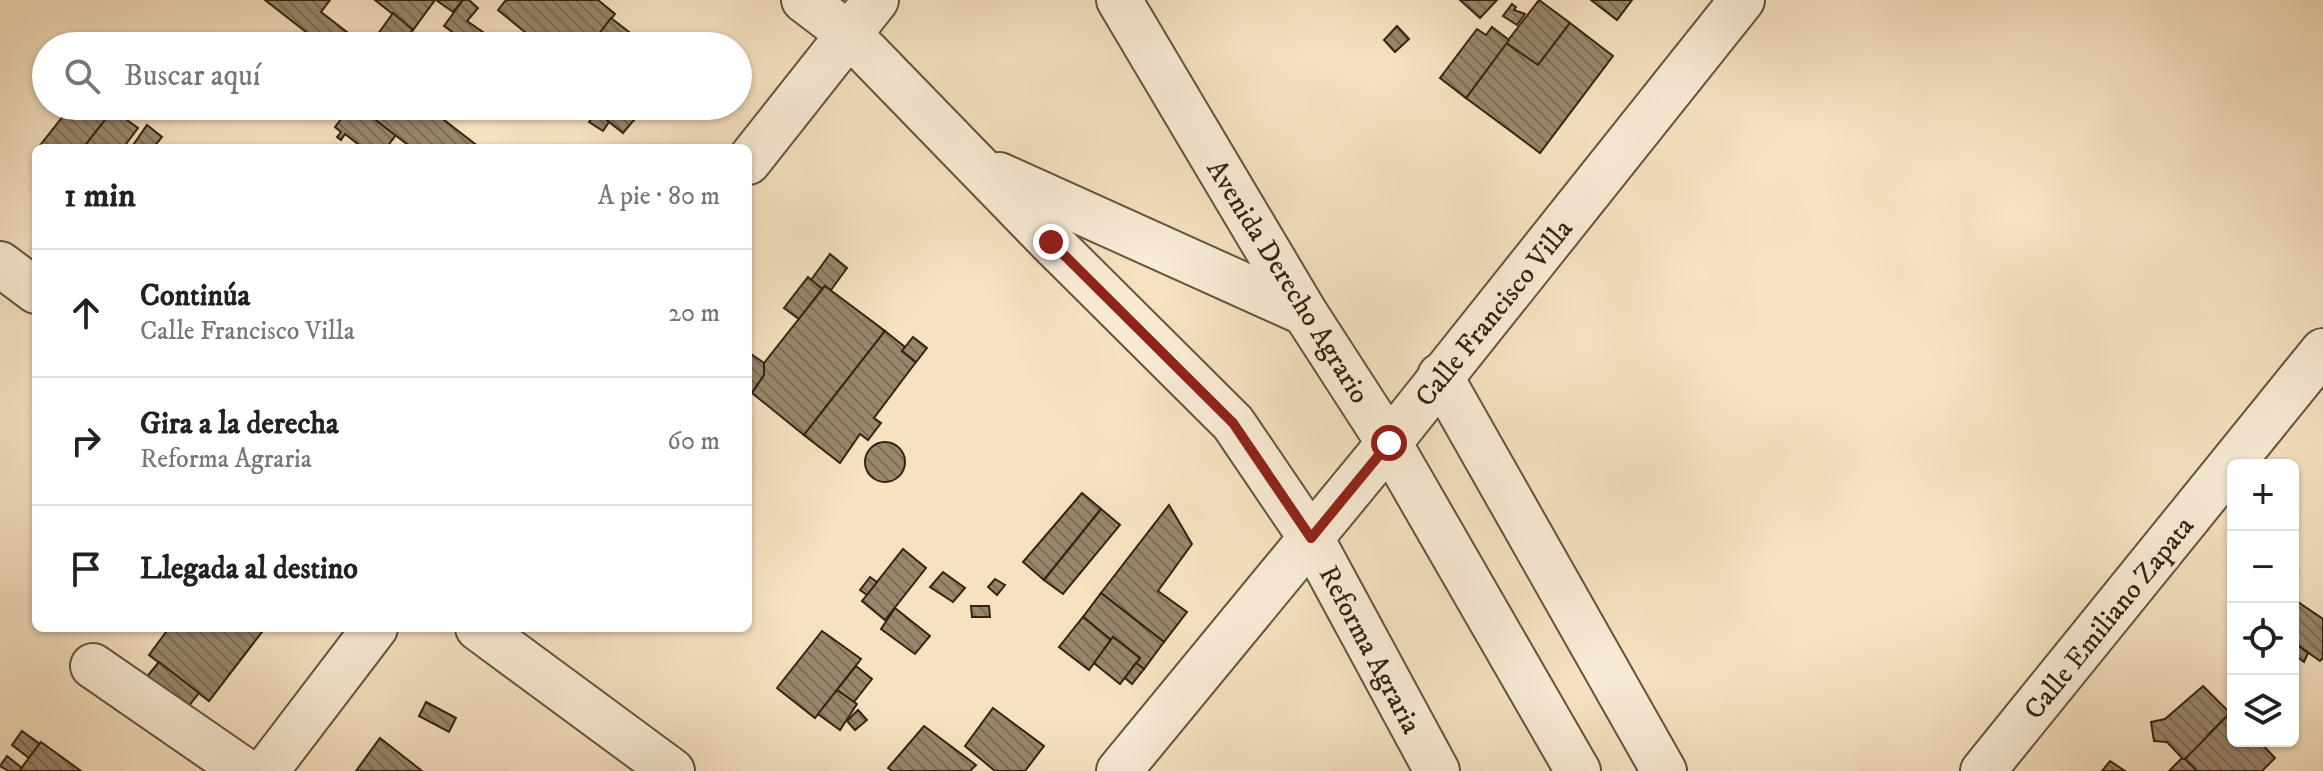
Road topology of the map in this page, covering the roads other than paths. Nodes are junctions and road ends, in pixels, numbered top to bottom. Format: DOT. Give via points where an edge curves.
graph roads {
  1 [pos="804,0"];
  2 [pos="876,0"];
  3 [pos="1119,0"];
  4 [pos="1742,0"];
  5 [pos="850,35"];
  6 [pos="752,157"];
  7 [pos="978,165"];
  8 [pos="0,264"];
  9 [pos="32,288"];
  10 [pos="1305,313"];
  11 [pos="2323,351"];
  12 [pos="1440,376"];
  13 [pos="1389,443"];
  14 [pos="1311,538"];
  15 [pos="372,632"];
  16 [pos="483,632"];
  17 [pos="93,666"];
  18 [pos="245,771"];
  19 [pos="266,771"];
  20 [pos="672,771"];
  21 [pos="1119,771"];
  22 [pos="1437,771"];
  23 [pos="1578,771"];
  24 [pos="1664,771"];
  25 [pos="1983,771"];
  1 -- 5 [label="street, Reforma Agraria"];
  2 -- 5 [label="street"];
  3 -- 10 [label="street, Avenida Derecho Agrario"];
  4 -- 12 [label="street, Calle Francisco Villa"];
  5 -- 6 [label="street"];
  5 -- 7 [label="street, Reforma Agraria"];
  7 -- 10 [label="street"];
  7 -- 14 [label="street, Reforma Agraria" via="1233,423"];
  8 -- 9 [label="street"];
  10 -- 13 [label="street, Avenida Derecho Agrario"];
  11 -- 25 [label="street, Calle Emiliano Zapata"];
  12 -- 13 [label="street, Calle Francisco Villa"];
  12 -- 24 [label="street"];
  13 -- 14 [label="street, Calle Francisco Villa"];
  13 -- 23 [label="street, Avenida Derecho Agrario"];
  14 -- 21 [label="street, Calle Francisco Villa"];
  14 -- 22 [label="street, Reforma Agraria"];
  15 -- 19 [label="street"];
  16 -- 20 [label="street"];
  17 -- 18 [label="street"];
}
